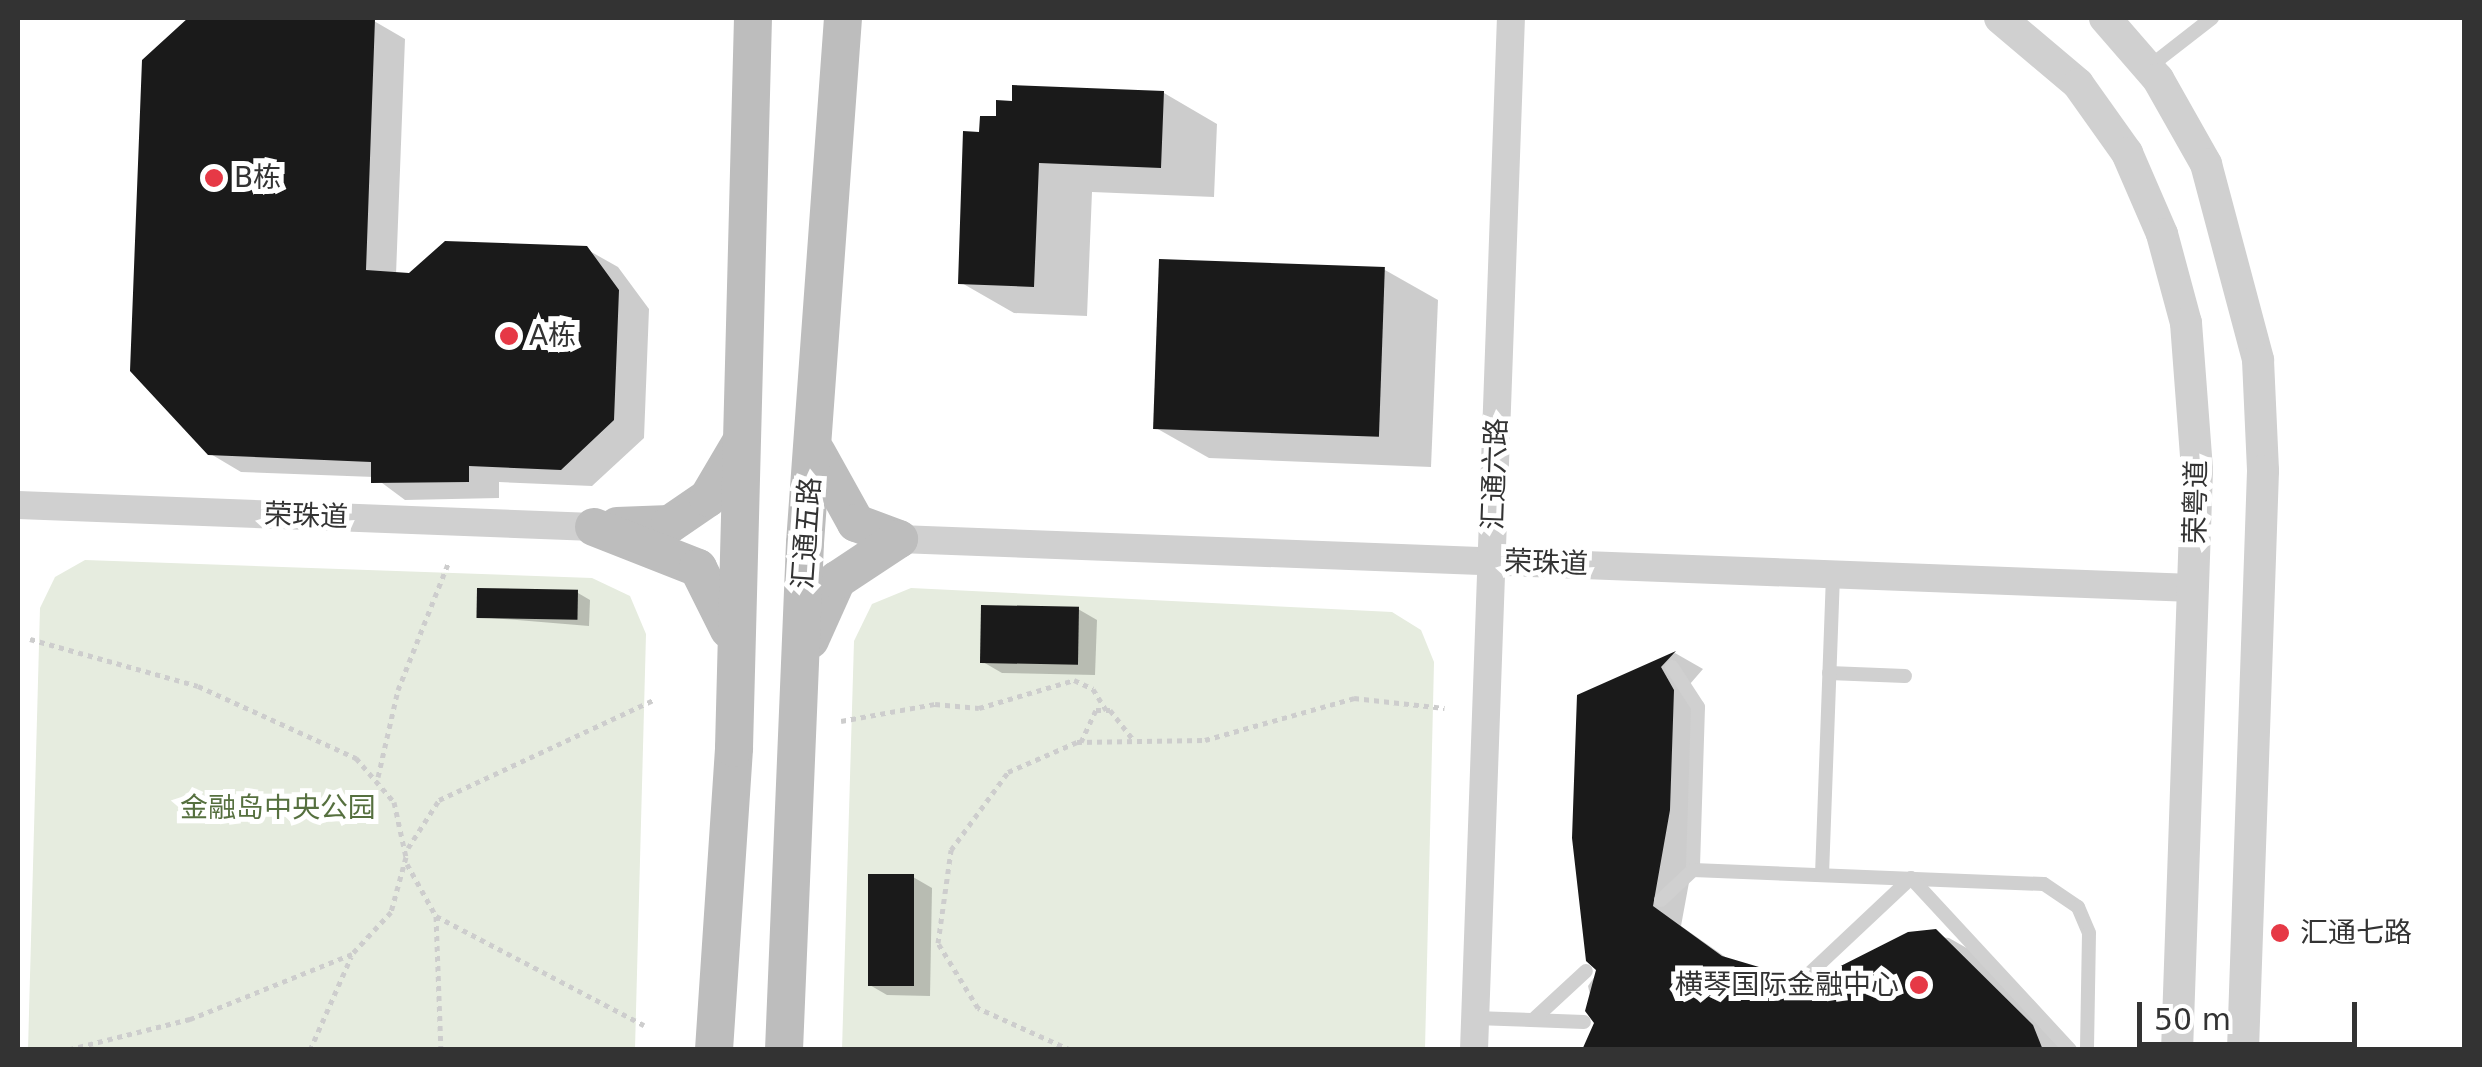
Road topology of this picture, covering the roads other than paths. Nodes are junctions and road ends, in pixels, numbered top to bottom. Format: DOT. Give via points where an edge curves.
graph roads {
  1 [pos="754,18"];
  2 [pos="843,18"];
  3 [pos="1511,18"];
  4 [pos="2000,18"];
  5 [pos="2105,18"];
  6 [pos="2212,18"];
  7 [pos="2149,68"];
  8 [pos="743,438"];
  9 [pos="814,438"];
  10 [pos="18,505"];
  11 [pos="594,526"];
  12 [pos="899,539"];
  13 [pos="1491,561"];
  14 [pos="1832,574"];
  15 [pos="2193,588"];
  16 [pos="735,653"];
  17 [pos="1672,668"];
  18 [pos="800,672"];
  19 [pos="1830,674"];
  20 [pos="1905,676"];
  21 [pos="1693,870"];
  22 [pos="1822,875"];
  23 [pos="1911,878"];
  24 [pos="1661,900"];
  25 [pos="1586,970"];
  26 [pos="1810,972"];
  27 [pos="1475,1018"];
  28 [pos="1533,1020"];
  29 [pos="1584,1022"];
  30 [pos="714,1050"];
  31 [pos="784,1050"];
  32 [pos="1474,1050"];
  33 [pos="2070,1050"];
  34 [pos="2087,1050"];
  35 [pos="2177,1050"];
  36 [pos="2243,1050"];
  1 -- 8 [label="main road"];
  2 -- 9 [label="main road, 汇通五路"];
  3 -- 13 [label="street, 汇通六路"];
  4 -- 15 [label="street, 荣粤道" via="2048,54 2104,118 2162,234 2193,368"];
  5 -- 7 [label="street"];
  6 -- 7 [label="lane"];
  7 -- 36 [label="street" via="2184,120 2225,213 2260,377"];
  8 -- 11 [label="main road" via="708,498 670,524"];
  8 -- 16 [label="main road"];
  9 -- 12 [label="main road" via="836,499 856,523"];
  9 -- 18 [label="main road, 汇通五路"];
  10 -- 11 [label="street, 荣珠道"];
  11 -- 16 [label="main road" via="698,568 716,590"];
  12 -- 13 [label="street, 荣珠道"];
  12 -- 18 [label="main road" via="837,580"];
  13 -- 14 [label="street, 荣珠道"];
  13 -- 27 [label="street, 汇通六路"];
  14 -- 15 [label="street, 荣珠道"];
  14 -- 19 [label="lane"];
  15 -- 35 [label="street, 荣粤道"];
  16 -- 30 [label="main road"];
  17 -- 21 [label="lane" via="1698,708"];
  18 -- 31 [label="main road, 汇通五路"];
  19 -- 20 [label="lane"];
  19 -- 22 [label="lane"];
  21 -- 22 [label="lane"];
  21 -- 24 [label="lane"];
  22 -- 23 [label="lane"];
  23 -- 26 [label="lane"];
  23 -- 33 [label="lane"];
  23 -- 34 [label="lane" via="2031,882 2069,898 2089,933"];
  25 -- 28 [label="lane"];
  27 -- 28 [label="lane"];
  27 -- 32 [label="street, 汇通六路"];
  28 -- 29 [label="lane"];
}
